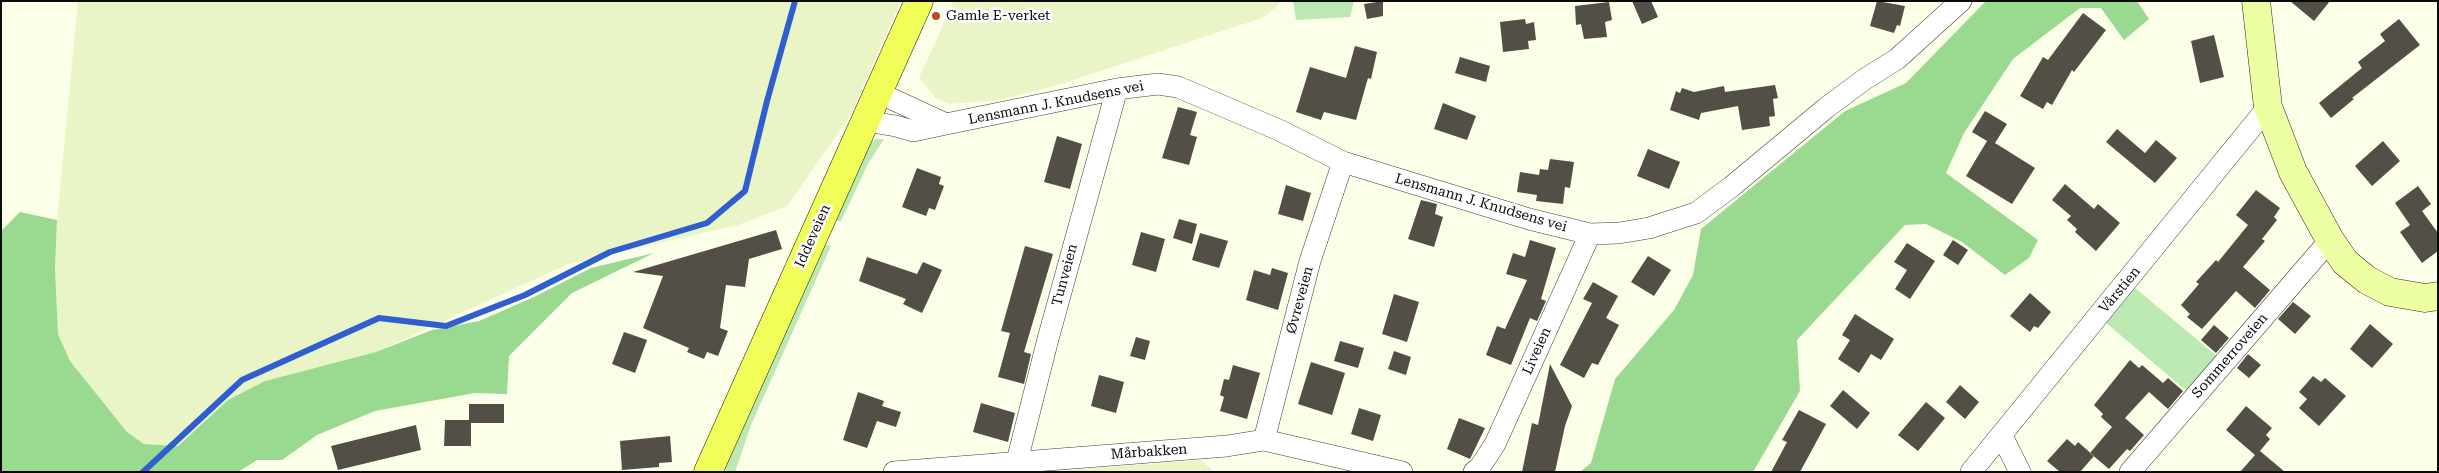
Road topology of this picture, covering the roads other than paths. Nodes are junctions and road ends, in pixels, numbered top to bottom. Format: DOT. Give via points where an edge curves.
graph roads {
  1 [pos="919,1"];
  2 [pos="1961,1"];
  3 [pos="2256,1"];
  4 [pos="1117,89"];
  5 [pos="879,92"];
  6 [pos="2268,107"];
  7 [pos="865,121"];
  8 [pos="946,124"];
  9 [pos="1342,162"];
  10 [pos="1590,234"];
  11 [pos="2330,240"];
  12 [pos="2438,296"];
  13 [pos="2002,436"];
  14 [pos="1264,440"];
  15 [pos="1017,461"];
  16 [pos="1477,469"];
  17 [pos="708,472"];
  18 [pos="894,472"];
  19 [pos="1402,472"];
  20 [pos="1971,472"];
  21 [pos="2020,472"];
  22 [pos="2130,472"];
  1 -- 5 [label="main road, Iddeveien"];
  2 -- 10 [label="street, Lensmann J. Knudsens vei" via="1897,59 1864,79 1696,213 1649,228"];
  3 -- 6 [label="street"];
  4 -- 8 [label="street, Lensmann J. Knudsens vei"];
  4 -- 9 [label="street, Lensmann J. Knudsens vei" via="1158,84 1178,87 1279,130"];
  4 -- 15 [label="street, Tunveien"];
  5 -- 7 [label="main road, Iddeveien"];
  5 -- 8 [label="street"];
  6 -- 11 [label="street" via="2293,172"];
  6 -- 13 [label="street, Vårstien"];
  7 -- 8 [label="street, Lensmann J. Knudsens vei" via="913,131"];
  7 -- 17 [label="main road, Iddeveien"];
  9 -- 10 [label="street, Lensmann J. Knudsens vei"];
  9 -- 14 [label="street, Øvreveien" via="1310,261"];
  10 -- 16 [label="street, Liveien" via="1495,444"];
  11 -- 12 [label="street" via="2345,262 2367,280 2390,292 2425,298"];
  11 -- 22 [label="street, Sommerroveien"];
  13 -- 20 [label="street, Vårstien"];
  13 -- 21 [label="street"];
  14 -- 15 [label="street, Mårbakken" via="1227,446"];
  14 -- 19 [label="street, Mårbakken"];
  15 -- 18 [label="street, Mårbakken"];
}
